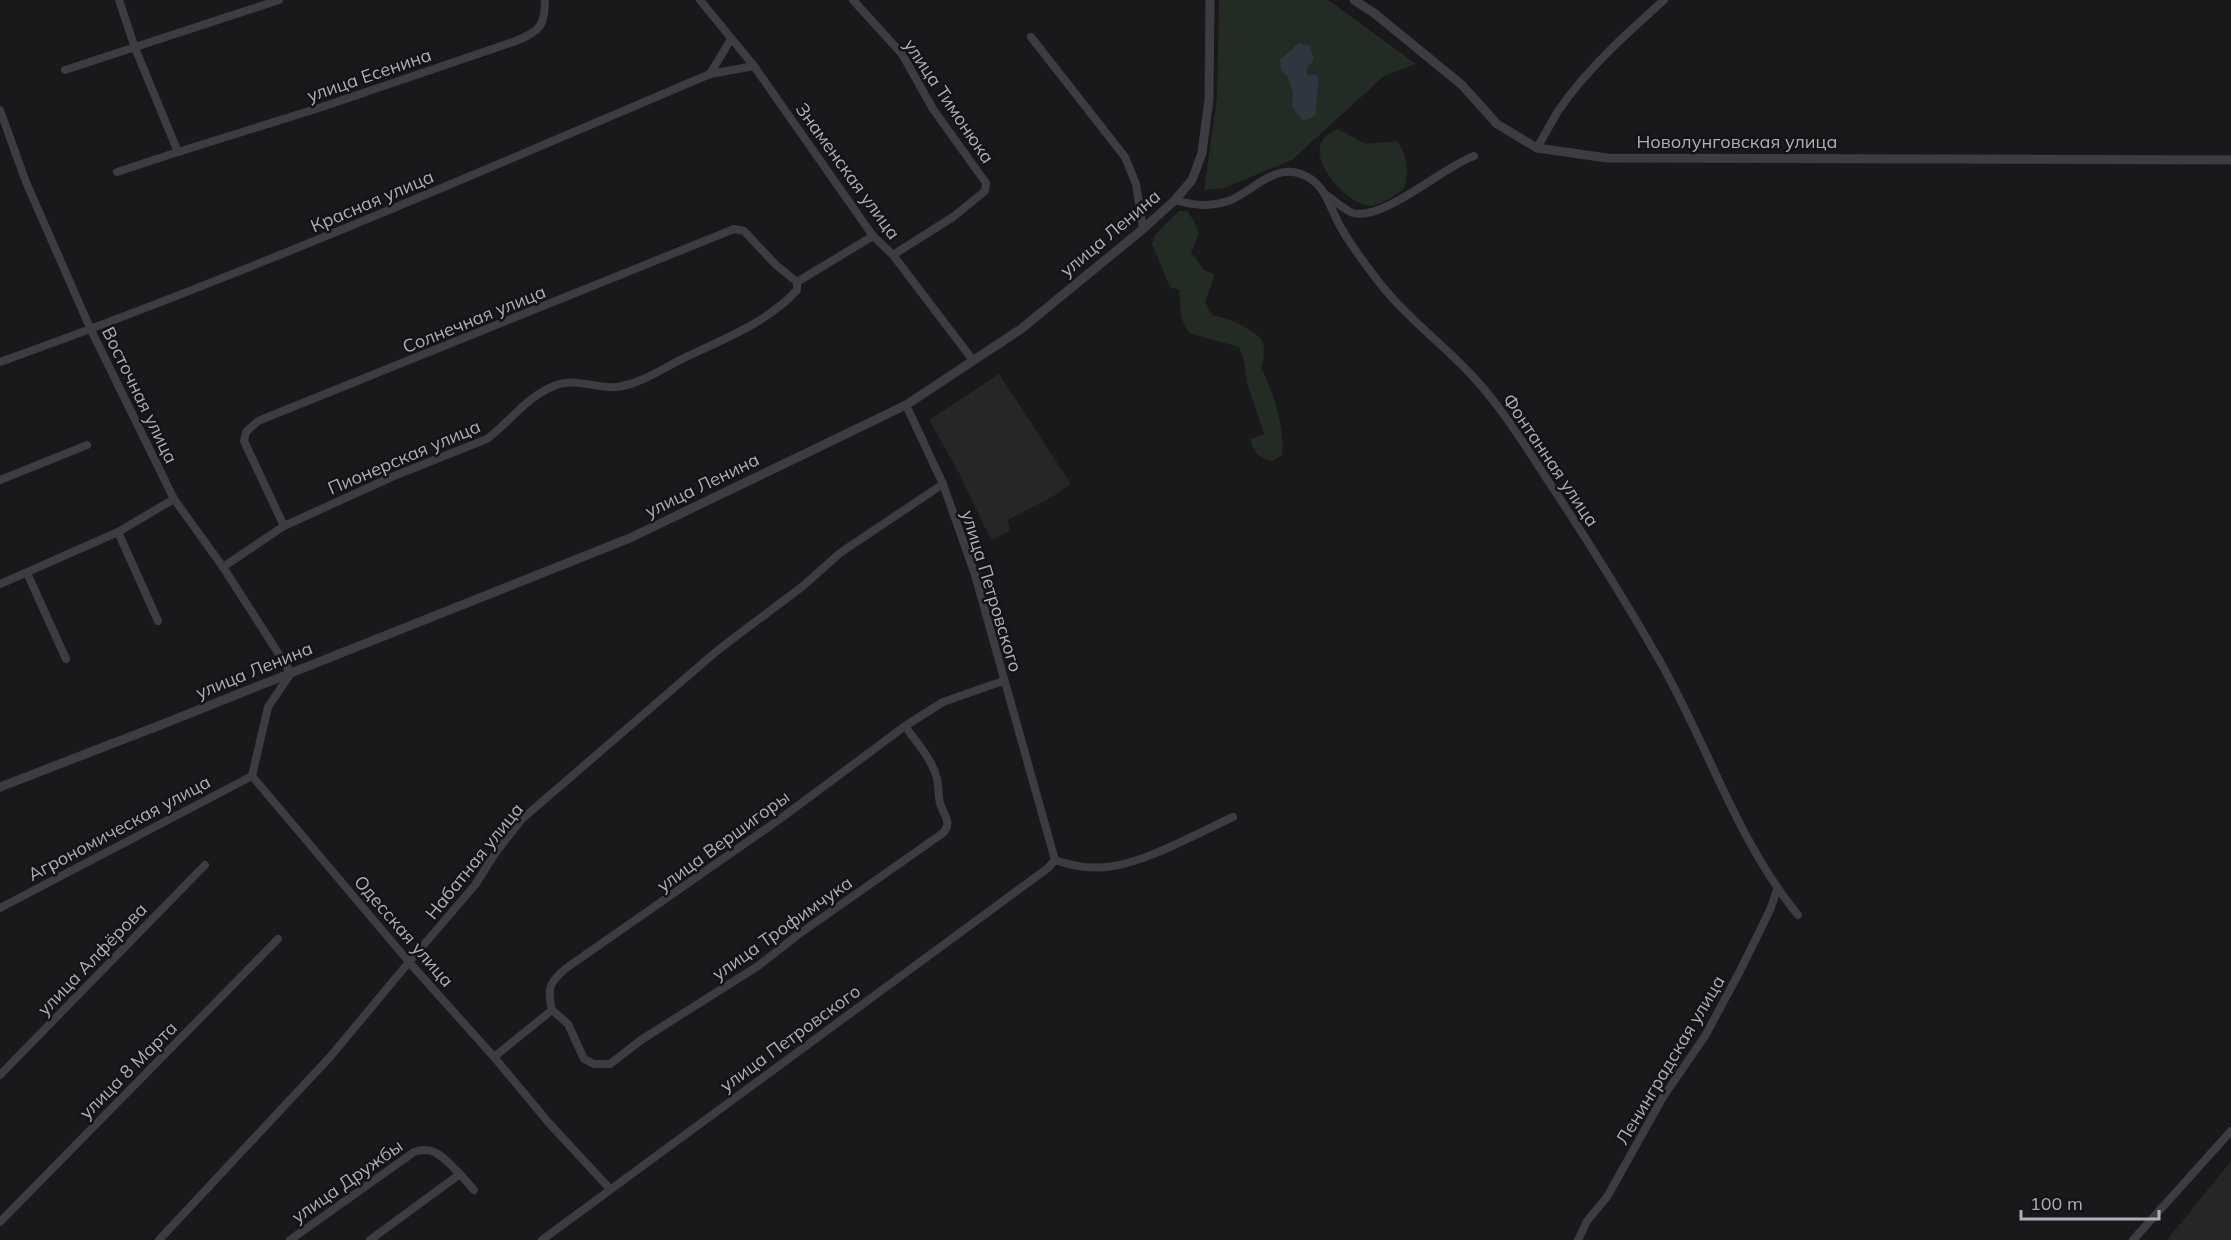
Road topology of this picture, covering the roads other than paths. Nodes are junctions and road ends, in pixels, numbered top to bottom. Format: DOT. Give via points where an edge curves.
graph roads {
  1 [pos="119,0"];
  2 [pos="279,0"];
  3 [pos="545,0"];
  4 [pos="700,0"];
  5 [pos="853,0"];
  6 [pos="1210,0"];
  7 [pos="1354,0"];
  8 [pos="1664,0"];
  9 [pos="1031,38"];
  10 [pos="731,39"];
  11 [pos="135,48"];
  12 [pos="753,66"];
  13 [pos="65,70"];
  14 [pos="710,74"];
  15 [pos="0,110"];
  16 [pos="1537,148"];
  17 [pos="178,152"];
  18 [pos="1474,156"];
  19 [pos="2231,160"];
  20 [pos="117,172"];
  21 [pos="1325,194"];
  22 [pos="1175,200"];
  23 [pos="1353,213"];
  24 [pos="1337,219"];
  25 [pos="1143,229"];
  26 [pos="873,236"];
  27 [pos="893,255"];
  28 [pos="797,282"];
  29 [pos="91,330"];
  30 [pos="972,359"];
  31 [pos="0,362"];
  32 [pos="906,405"];
  33 [pos="87,445"];
  34 [pos="0,480"];
  35 [pos="943,484"];
  36 [pos="174,499"];
  37 [pos="284,526"];
  38 [pos="118,532"];
  39 [pos="223,567"];
  40 [pos="27,573"];
  41 [pos="0,584"];
  42 [pos="158,621"];
  43 [pos="66,659"];
  44 [pos="291,673"];
  45 [pos="1003,681"];
  46 [pos="905,726"];
  47 [pos="252,776"];
  48 [pos="0,787"];
  49 [pos="1233,817"];
  50 [pos="1055,860"];
  51 [pos="205,865"];
  52 [pos="1777,890"];
  53 [pos="0,908"];
  54 [pos="1798,915"];
  55 [pos="278,939"];
  56 [pos="409,962"];
  57 [pos="552,1010"];
  58 [pos="494,1057"];
  59 [pos="0,1074"];
  60 [pos="2231,1131"];
  61 [pos="460,1174"];
  62 [pos="610,1189"];
  63 [pos="474,1190"];
  64 [pos="0,1222"];
  65 [pos="159,1240"];
  66 [pos="290,1240"];
  67 [pos="370,1240"];
  68 [pos="542,1240"];
  69 [pos="1578,1240"];
  70 [pos="2133,1240"];
  1 -- 11 [label="street"];
  2 -- 11 [label="street"];
  3 -- 17 [label="street, улица Есенина" via="543,24 516,41"];
  4 -- 10 [label="street, Знаменская улица"];
  5 -- 27 [label="street, улица Тимонюка" via="902,54 933,109 986,183 985,191 953,217"];
  6 -- 22 [label="street, улица Ленина" via="1209,99 1202,153 1192,180"];
  7 -- 16 [label="street, Новолунговская улица" via="1462,85 1497,124"];
  8 -- 16 [label="street" via="1579,85 1558,111"];
  9 -- 25 [label="street" via="1125,158 1136,184"];
  10 -- 12 [label="street, Знаменская улица"];
  10 -- 14 [label="street"];
  11 -- 13 [label="street"];
  11 -- 17 [label="street"];
  12 -- 14 [label="street, Красная улица"];
  12 -- 26 [label="street, Знаменская улица"];
  14 -- 29 [label="street, Красная улица" via="342,231"];
  15 -- 29 [label="street, Восточная улица" via="26,182"];
  16 -- 19 [label="street, Новолунговская улица" via="1607,158"];
  17 -- 20 [label="street, улица Есенина"];
  18 -- 23 [label="street" via="1392,203 1369,213"];
  21 -- 22 [label="street, Фонтанная улица" via="1313,179 1291,171 1270,176 1230,200 1192,205"];
  21 -- 23 [label="street"];
  21 -- 24 [label="street, Фонтанная улица"];
  22 -- 25 [label="street, улица Ленина"];
  23 -- 24 [label="street"];
  24 -- 52 [label="street, Фонтанная улица" via="1384,288 1477,381 1568,510 1656,654"];
  25 -- 30 [label="street, улица Ленина" via="1021,328"];
  26 -- 27 [label="street, Знаменская улица"];
  26 -- 28 [label="street, Пионерская улица"];
  27 -- 30 [label="street, Знаменская улица"];
  28 -- 37 [label="street, Пионерская улица" via="797,290 787,301 751,326 638,381 616,387 570,382 554,386 528,401 487,439"];
  28 -- 37 [label="street, Солнечная улица" via="744,231 734,229 258,421 246,432 244,441"];
  29 -- 31 [label="street, Красная улица"];
  29 -- 36 [label="street, Восточная улица"];
  30 -- 32 [label="street, улица Ленина"];
  32 -- 35 [label="street, улица Петровского"];
  32 -- 44 [label="street, улица Ленина" via="630,537"];
  33 -- 34 [label="street"];
  35 -- 45 [label="street, улица Петровского" via="975,575"];
  35 -- 56 [label="street, Набатная улица" via="840,553 718,650 522,819 475,885"];
  36 -- 38 [label="street"];
  36 -- 39 [label="street, Восточная улица"];
  37 -- 39 [label="street, Пионерская улица"];
  38 -- 40 [label="street"];
  38 -- 42 [label="street"];
  39 -- 44 [label="street, Восточная улица"];
  40 -- 41 [label="street"];
  40 -- 43 [label="street"];
  44 -- 47 [label="street" via="263,720"];
  44 -- 48 [label="street, улица Ленина"];
  45 -- 46 [label="street, улица Вершигоры" via="943,702"];
  45 -- 50 [label="street, улица Петровского"];
  46 -- 57 [label="street, улица Вершигоры" via="565,969 549,989"];
  46 -- 57 [label="street, улица Трофимчука" via="933,768 948,821 943,833 758,966 610,1064 594,1064 584,1059 568,1024"];
  47 -- 53 [label="street, Агрономическая улица"];
  47 -- 56 [label="street, Одесская улица"];
  49 -- 50 [label="street" via="1135,860 1107,867 1075,867"];
  50 -- 62 [label="street, улица Петровского"];
  51 -- 59 [label="street, улица Алфёрова"];
  52 -- 54 [label="street, Фонтанная улица"];
  52 -- 69 [label="street, Ленинградская улица" via="1705,1036 1663,1097"];
  55 -- 64 [label="street, улица 8 Марта"];
  56 -- 58 [label="street, Одесская улица"];
  56 -- 65 [label="street, Набатная улица" via="298,1094"];
  57 -- 58 [label="street"];
  58 -- 62 [label="street, Одесская улица"];
  60 -- 70 [label="street"];
  61 -- 63 [label="street"];
  61 -- 66 [label="street, улица Дружбы" via="440,1155 423,1148"];
  61 -- 67 [label="street"];
  62 -- 68 [label="street, улица Петровского"];
}
